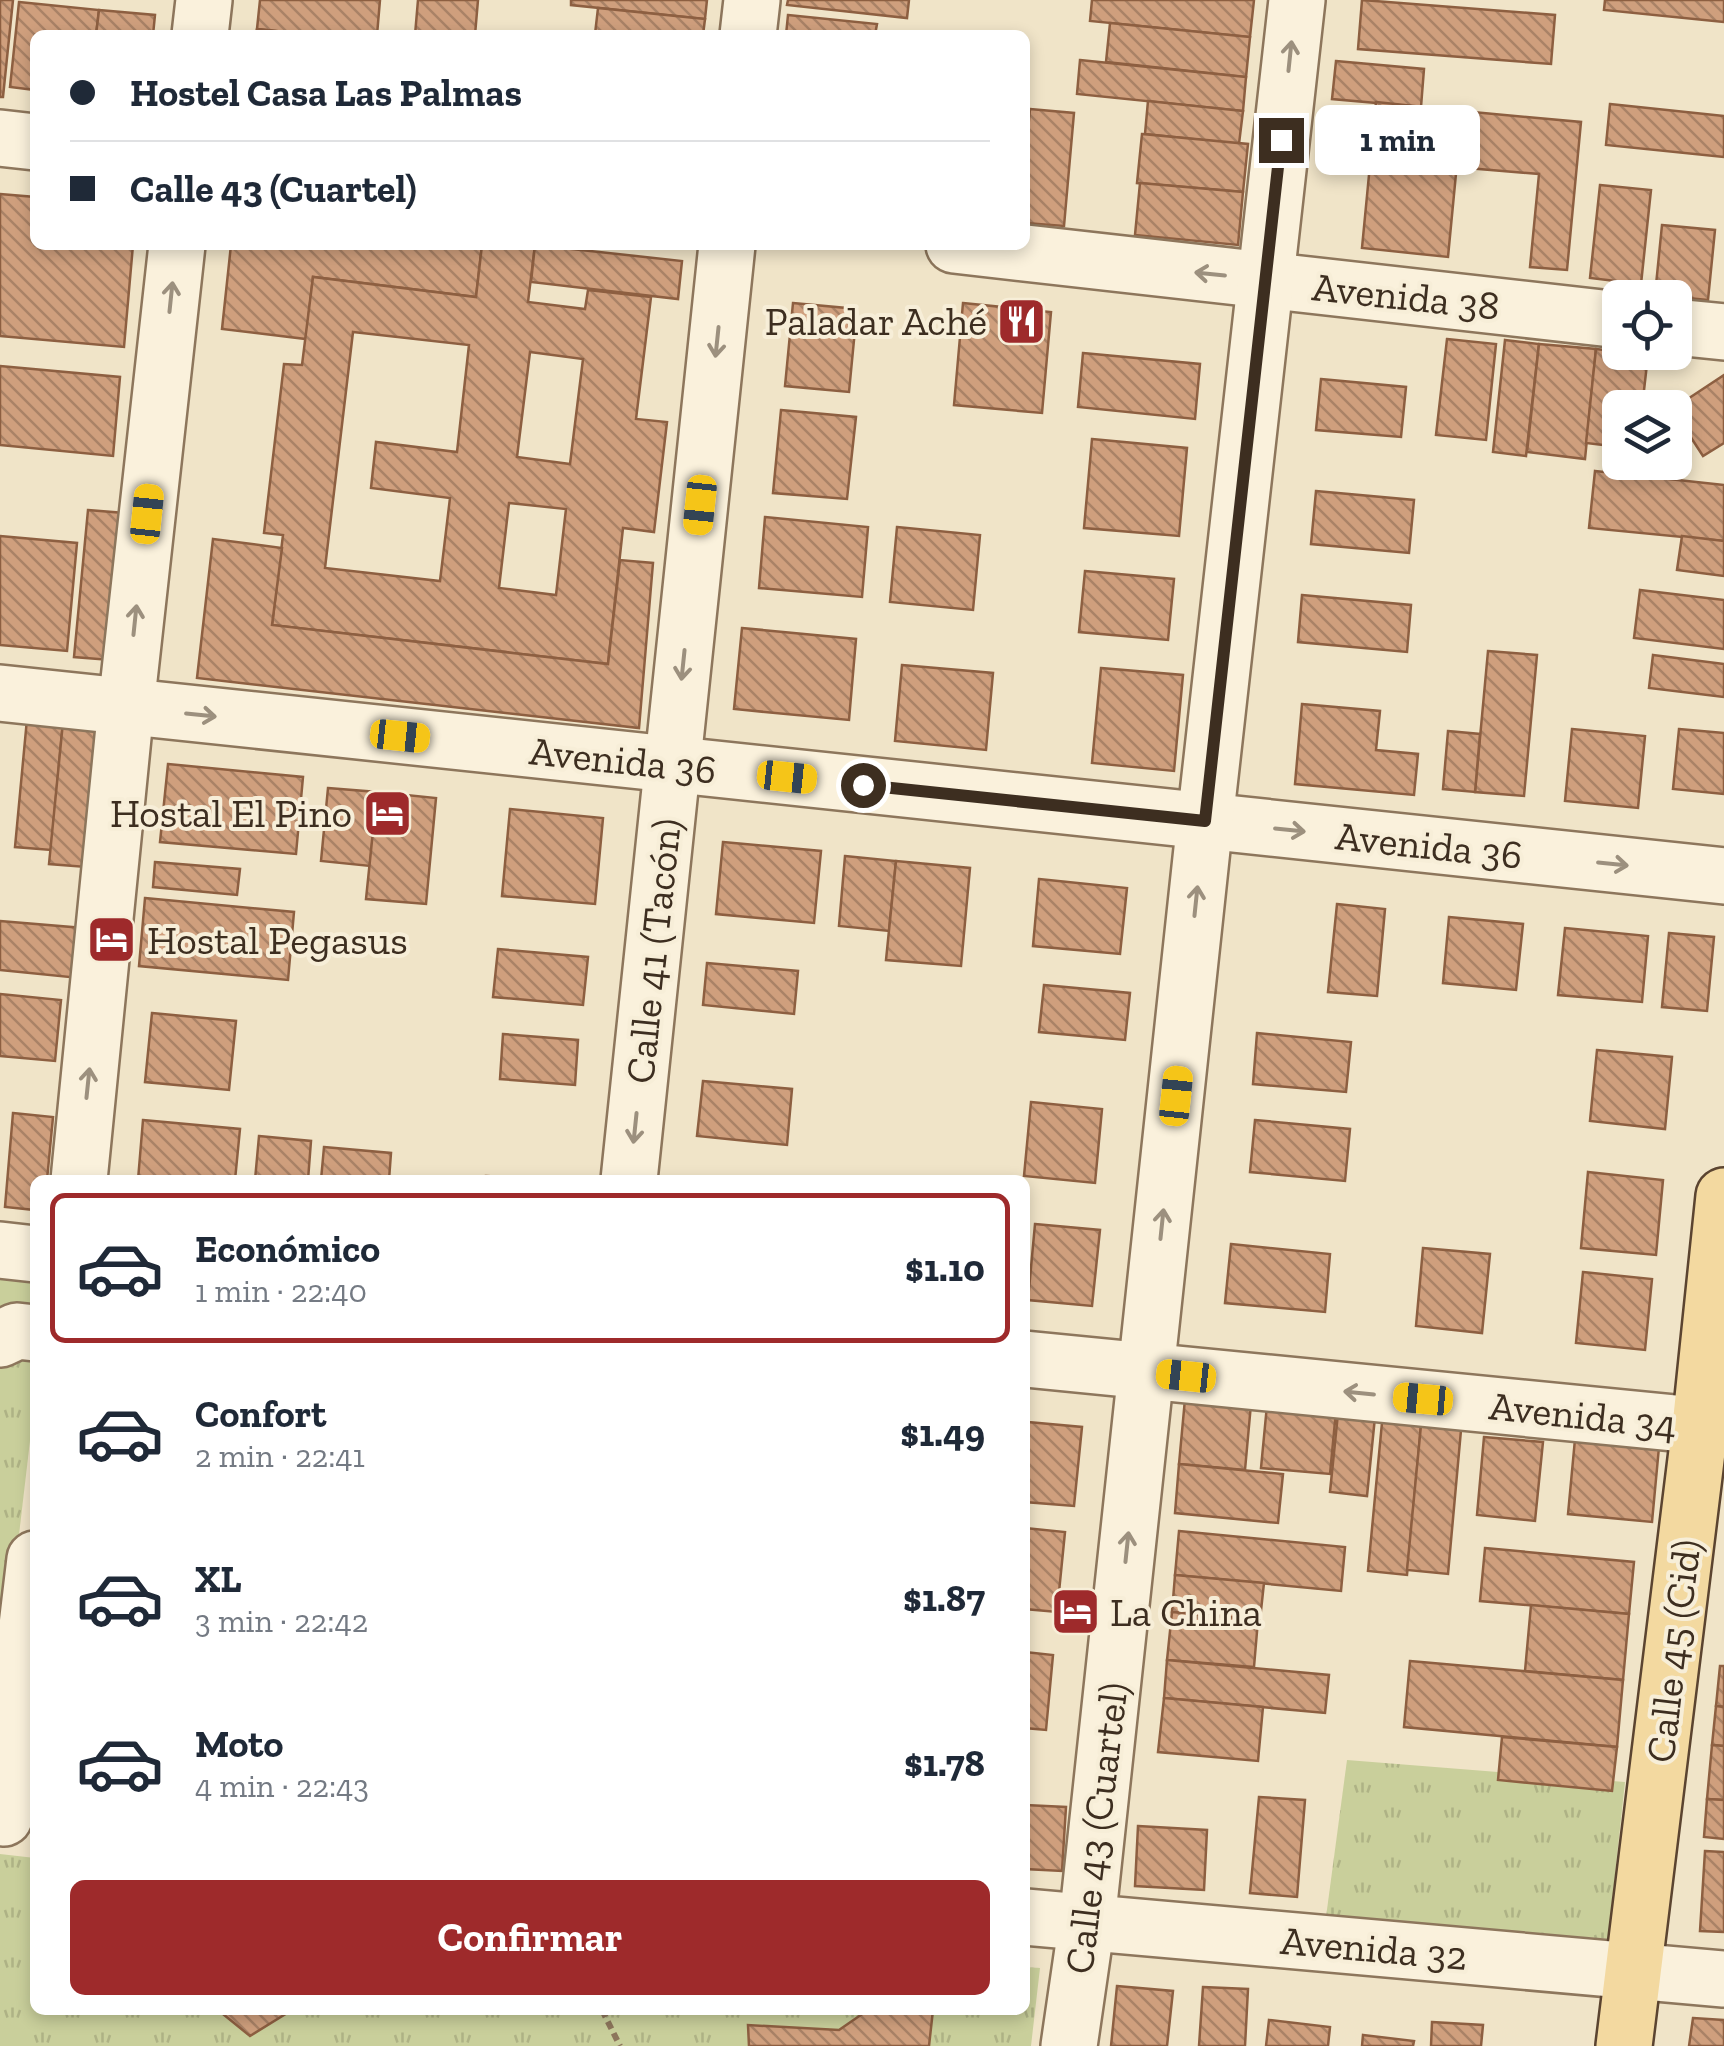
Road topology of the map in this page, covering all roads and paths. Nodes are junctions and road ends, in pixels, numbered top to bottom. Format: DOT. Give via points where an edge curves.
graph roads {
  1 [pos="204,0"];
  2 [pos="752,0"];
  3 [pos="1296,0"];
  4 [pos="201,30"];
  5 [pos="749,30"];
  6 [pos="0,138"];
  7 [pos="30,141"];
  8 [pos="175,250"];
  9 [pos="726,250"];
  10 [pos="999,250"];
  11 [pos="1266,280"];
  12 [pos="1602,318"];
  13 [pos="1692,328"];
  14 [pos="1724,332"];
  15 [pos="0,693"];
  16 [pos="126,707"];
  17 [pos="673,765"];
  18 [pos="1205,821"];
  19 [pos="1724,876"];
  20 [pos="79,1175"];
  21 [pos="631,1175"];
  22 [pos="1724,1196"];
  23 [pos="0,1250"];
  24 [pos="30,1253"];
  25 [pos="30,1332"];
  26 [pos="0,1339"];
  27 [pos="1030,1360"];
  28 [pos="1146,1372"];
  29 [pos="1712,1428"];
  30 [pos="30,1617"];
  31 [pos="13,1819"];
  32 [pos="1030,1917"];
  33 [pos="1086,1922"];
  34 [pos="1633,1971"];
  35 [pos="1724,1980"];
  36 [pos="604,2015"];
  37 [pos="620,2046"];
  38 [pos="1069,2046"];
  39 [pos="1624,2046"];
  1 -- 4 [label="street"];
  2 -- 5 [label="street"];
  11 -- 3 [label="street, Calle 43 (Cuartel), one-way"];
  6 -- 7 [label="street"];
  16 -- 8 [label="street, one-way"];
  9 -- 17 [label="street, Calle 41 (Tacón), one-way"];
  11 -- 10 [label="street, Avenida 38, one-way"];
  11 -- 12 [label="street, Avenida 38"];
  11 -- 18 [label="street, Calle 43 (Cuartel)"];
  13 -- 14 [label="street"];
  15 -- 16 [label="street, Avenida 36"];
  16 -- 17 [label="street, Avenida 36, one-way"];
  20 -- 16 [label="street, one-way"];
  17 -- 18 [label="street, Avenida 36"];
  17 -- 21 [label="street, Calle 41 (Tacón), one-way"];
  18 -- 19 [label="street, Avenida 36, one-way"];
  28 -- 18 [label="street, Calle 43 (Cuartel), one-way"];
  22 -- 29 [label="main road, Calle 45 (Cid)"];
  23 -- 24 [label="street"];
  25 -- 26 [label="street"];
  27 -- 28 [label="street, Avenida 34"];
  29 -- 28 [label="street, Avenida 34, one-way"];
  33 -- 28 [label="street, Calle 43 (Cuartel), one-way"];
  29 -- 34 [label="main road, Calle 45 (Cid)"];
  30 -- 31 [label="street"];
  32 -- 33 [label="street, Avenida 32"];
  33 -- 34 [label="street, Avenida 32"];
  33 -- 38 [label="street, Calle 43 (Cuartel)"];
  34 -- 35 [label="street, Avenida 32"];
  34 -- 39 [label="main road, Calle 45 (Cid)"];
  36 -- 37 [label="path"];
}
